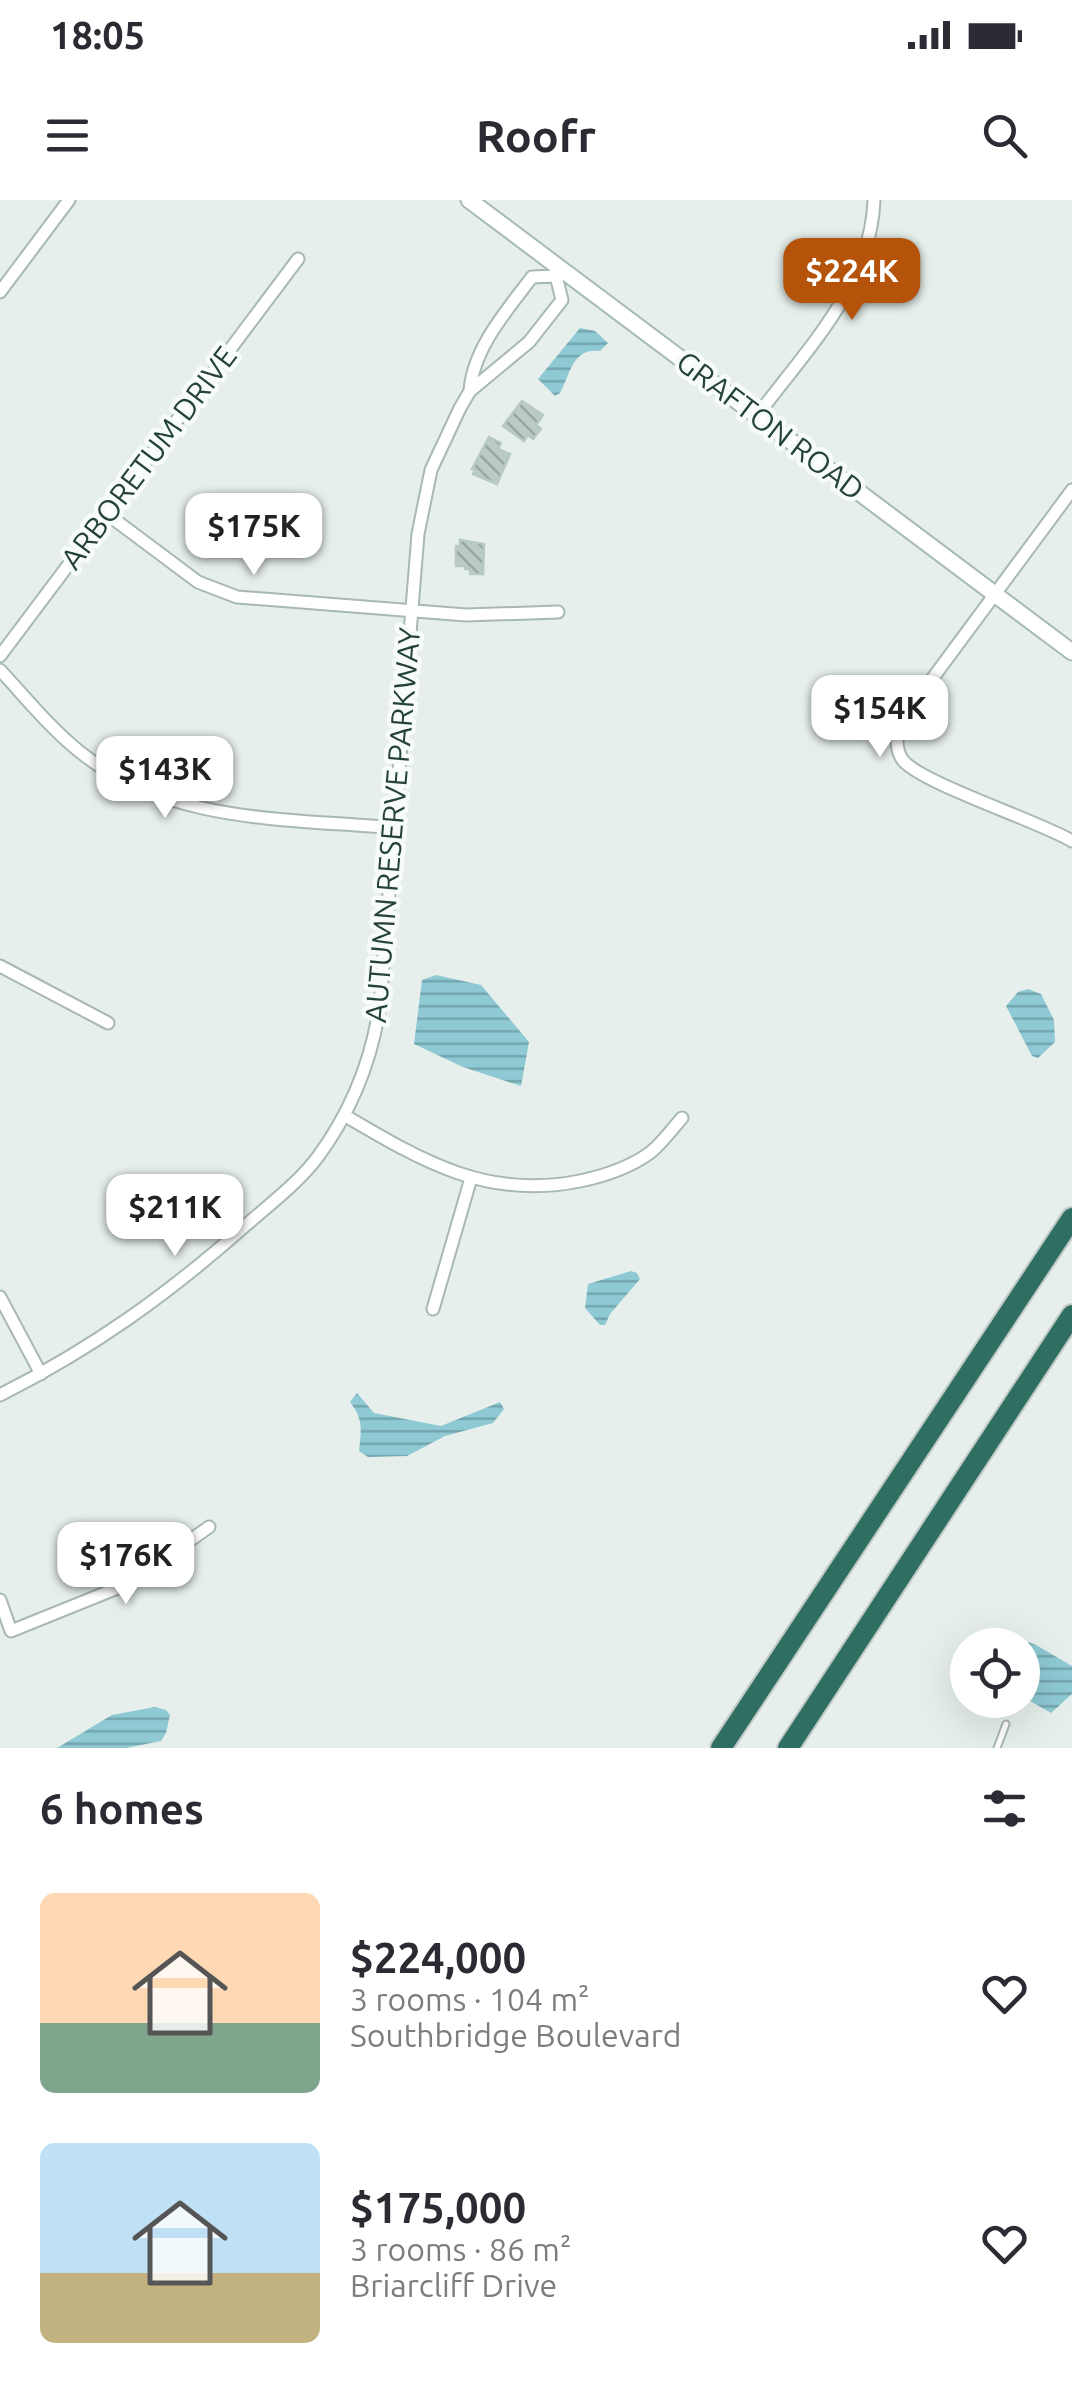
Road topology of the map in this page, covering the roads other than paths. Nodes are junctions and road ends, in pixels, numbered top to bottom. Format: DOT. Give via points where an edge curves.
graph roads {
  1 [pos="69,200"];
  2 [pos="469,200"];
  3 [pos="874,200"];
  4 [pos="298,259"];
  5 [pos="559,273"];
  6 [pos="0,292"];
  7 [pos="470,391"];
  8 [pos="757,416"];
  9 [pos="1072,490"];
  10 [pos="107,514"];
  11 [pos="994,594"];
  12 [pos="412,611"];
  13 [pos="558,612"];
  14 [pos="1072,652"];
  15 [pos="0,656"];
  16 [pos="0,670"];
  17 [pos="394,828"];
  18 [pos="1072,842"];
  19 [pos="0,966"];
  20 [pos="108,1023"];
  21 [pos="344,1114"];
  22 [pos="682,1118"];
  23 [pos="471,1178"];
  24 [pos="1072,1218"];
  25 [pos="0,1296"];
  26 [pos="433,1310"];
  27 [pos="1072,1314"];
  28 [pos="41,1374"];
  29 [pos="0,1395"];
  30 [pos="209,1528"];
  31 [pos="0,1600"];
  32 [pos="1006,1724"];
  33 [pos="721,1748"];
  34 [pos="788,1748"];
  35 [pos="997,1748"];
  1 -- 6 [label="street"];
  2 -- 5 [label="street, GRAFTON ROAD"];
  3 -- 8 [label="street" via="870,240 851,286"];
  4 -- 10 [label="street, ARBORETUM DRIVE"];
  5 -- 7 [label="street, AUTUMN RESERVE PARKWAY" via="562,300 518,352"];
  5 -- 7 [label="street, AUTUMN RESERVE PARKWAY" via="532,277 521,291 490,337"];
  5 -- 8 [label="street, GRAFTON ROAD"];
  7 -- 12 [label="street, AUTUMN RESERVE PARKWAY" via="427,483"];
  8 -- 11 [label="street, GRAFTON ROAD"];
  9 -- 11 [label="street"];
  10 -- 12 [label="street" via="224,594"];
  10 -- 15 [label="street, ARBORETUM DRIVE"];
  11 -- 14 [label="street, GRAFTON ROAD"];
  11 -- 18 [label="street" via="901,721 900,755 918,773"];
  12 -- 13 [label="street"];
  12 -- 17 [label="street, AUTUMN RESERVE PARKWAY"];
  16 -- 17 [label="street" via="78,750 155,796 209,812"];
  17 -- 21 [label="street, AUTUMN RESERVE PARKWAY" via="378,1021 367,1066"];
  19 -- 20 [label="street"];
  21 -- 23 [label="street" via="424,1160"];
  21 -- 28 [label="street, AUTUMN RESERVE PARKWAY" via="304,1173 202,1264 133,1318"];
  22 -- 23 [label="street" via="650,1152 588,1179 543,1186"];
  23 -- 26 [label="street"];
  24 -- 33 [label="highway"];
  25 -- 28 [label="street"];
  27 -- 34 [label="highway"];
  28 -- 29 [label="street, AUTUMN RESERVE PARKWAY"];
  30 -- 31 [label="street" via="130,1583 11,1632"];
  32 -- 35 [label="lane"];
}
